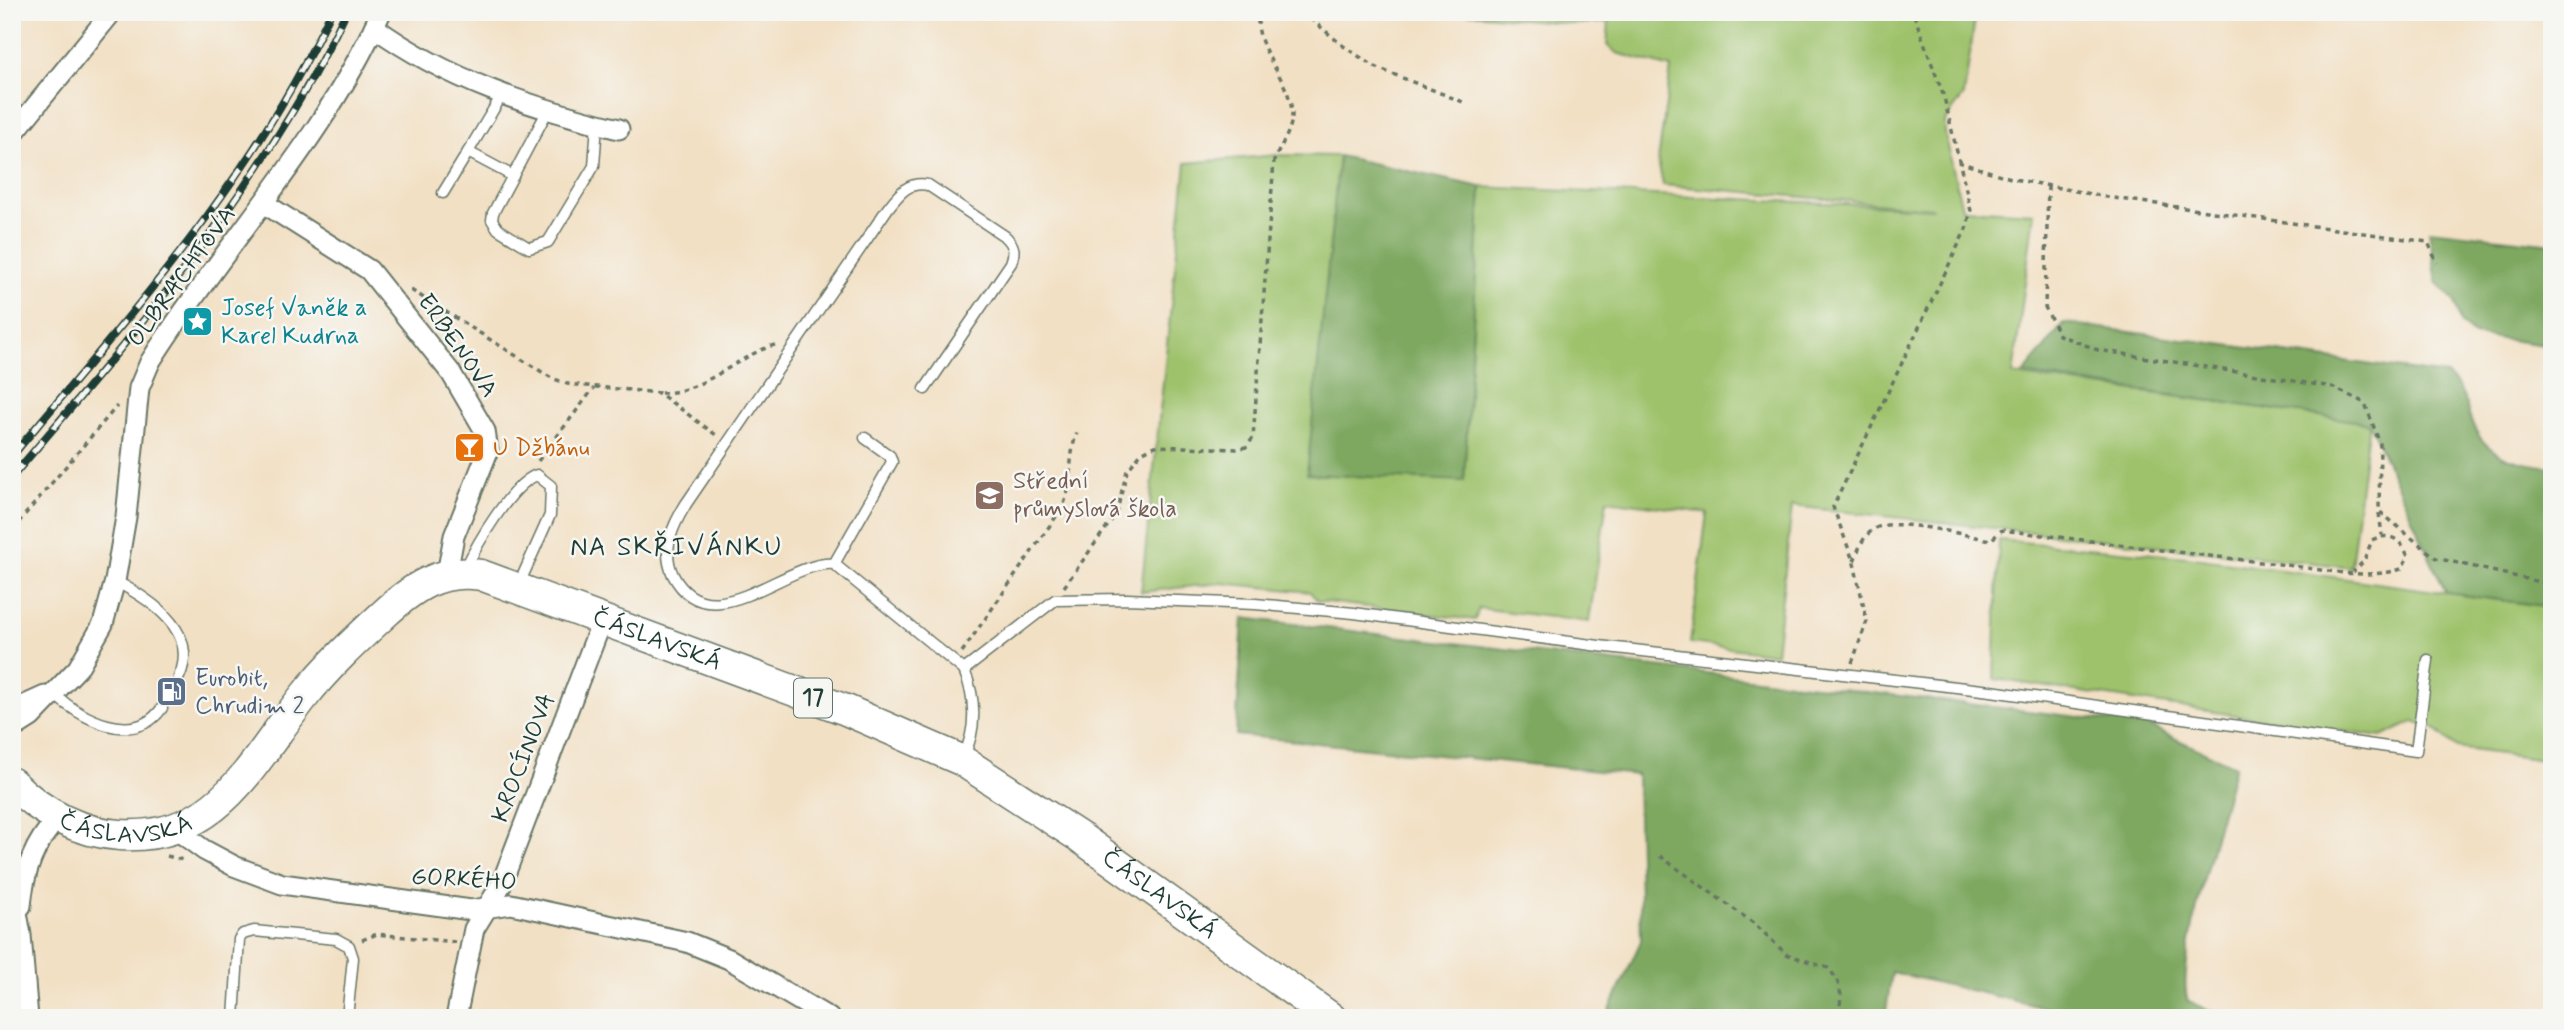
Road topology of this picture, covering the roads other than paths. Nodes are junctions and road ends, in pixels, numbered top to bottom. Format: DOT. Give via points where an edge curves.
graph roads {
  1 [pos="112,12"];
  2 [pos="377,20"];
  3 [pos="502,95"];
  4 [pos="548,110"];
  5 [pos="597,124"];
  6 [pos="619,129"];
  7 [pos="12,135"];
  8 [pos="468,152"];
  9 [pos="513,176"];
  10 [pos="443,193"];
  11 [pos="265,204"];
  12 [pos="925,389"];
  13 [pos="865,438"];
  14 [pos="834,564"];
  15 [pos="456,574"];
  16 [pos="115,581"];
  17 [pos="518,587"];
  18 [pos="603,618"];
  19 [pos="2428,660"];
  20 [pos="964,670"];
  21 [pos="179,677"];
  22 [pos="52,693"];
  23 [pos="162,708"];
  24 [pos="12,712"];
  25 [pos="12,729"];
  26 [pos="961,760"];
  27 [pos="15,794"];
  28 [pos="58,818"];
  29 [pos="174,828"];
  30 [pos="12,885"];
  31 [pos="483,911"];
  32 [pos="21,935"];
  33 [pos="28,1018"];
  34 [pos="234,1018"];
  35 [pos="347,1018"];
  36 [pos="456,1018"];
  37 [pos="829,1018"];
  38 [pos="1331,1018"];
  1 -- 7 [label="street"];
  2 -- 3 [label="street, OLBRACHTOVA" via="427,59"];
  2 -- 11 [label="street, OLBRACHTOVA"];
  3 -- 4 [label="street, OLBRACHTOVA"];
  3 -- 8 [label="lane"];
  4 -- 5 [label="street, OLBRACHTOVA"];
  4 -- 9 [label="lane"];
  5 -- 6 [label="street, OLBRACHTOVA"];
  5 -- 9 [label="lane" via="594,166 558,229 541,247 529,248 498,229 492,220"];
  8 -- 9 [label="lane"];
  8 -- 10 [label="lane"];
  11 -- 15 [label="street, ERBENOVA" via="369,270 451,373 485,431 488,451 454,536"];
  11 -- 16 [label="street, OLBRACHTOVA" via="162,344 139,388"];
  12 -- 14 [label="lane" via="1014,253 1006,237 928,185 918,183 897,196 673,527 668,548 678,583 697,598 723,602 819,565"];
  13 -- 14 [label="lane" via="892,462"];
  14 -- 20 [label="lane"];
  15 -- 17 [label="main road, ČÁSLAVSKÁ / 17"];
  15 -- 17 [label="lane" via="520,484 537,475 551,486 550,515"];
  15 -- 29 [label="main road, ČÁSLAVSKÁ" via="417,587 355,641 305,695 226,799"];
  16 -- 21 [label="lane" via="145,597 173,623 184,651"];
  16 -- 22 [label="street, OLBRACHTOVA" via="89,654"];
  17 -- 18 [label="main road, ČÁSLAVSKÁ / 17"];
  18 -- 26 [label="main road, ČÁSLAVSKÁ / 17" via="859,715"];
  18 -- 31 [label="street, KROCÍNOVA" via="501,886"];
  19 -- 20 [label="lane" via="2416,751 2100,705 1255,604 1055,600"];
  20 -- 26 [label="lane" via="974,719"];
  22 -- 23 [label="lane" via="86,719 109,726 140,724"];
  22 -- 24 [label="street, OLBRACHTOVA"];
  22 -- 25 [label="street, OLBRACHTOVA" via="24,723"];
  26 -- 38 [label="main road, ČÁSLAVSKÁ / 17" via="1115,862"];
  27 -- 28 [label="main road, ČÁSLAVSKÁ"];
  28 -- 29 [label="main road, ČÁSLAVSKÁ" via="113,834 145,835"];
  28 -- 32 [label="street" via="32,855 22,896"];
  29 -- 31 [label="street, GORKÉHO" via="234,866 282,884"];
  30 -- 32 [label="street"];
  31 -- 36 [label="street, KROCÍNOVA" via="466,962"];
  31 -- 37 [label="street, GORKÉHO" via="511,904 687,942 740,965"];
  32 -- 33 [label="street"];
  34 -- 35 [label="lane" via="238,945 243,934 254,931 336,939 349,946 353,958"];
}
